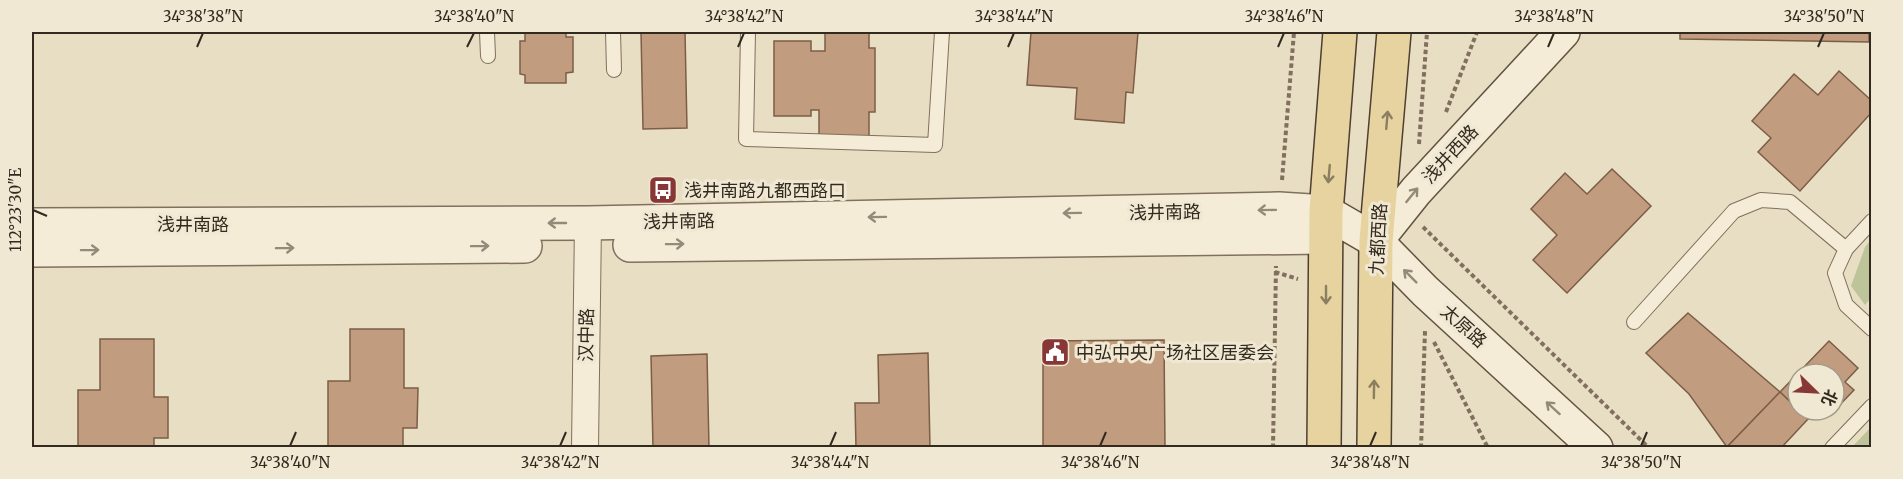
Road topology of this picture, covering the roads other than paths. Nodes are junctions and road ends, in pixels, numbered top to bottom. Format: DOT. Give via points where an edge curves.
graph roads {
  1 [pos="487,32"];
  2 [pos="613,32"];
  3 [pos="748,32"];
  4 [pos="942,32"];
  5 [pos="1340,32"];
  6 [pos="1394,32"];
  7 [pos="1563,32"];
  8 [pos="488,56"];
  9 [pos="614,70"];
  10 [pos="1872,221"];
  11 [pos="32,225"];
  12 [pos="1325,225"];
  13 [pos="588,234"];
  14 [pos="1376,242"];
  15 [pos="1846,249"];
  16 [pos="32,250"];
  17 [pos="1634,322"];
  18 [pos="1872,329"];
  19 [pos="1872,406"];
  20 [pos="585,447"];
  21 [pos="1324,447"];
  22 [pos="1374,447"];
  23 [pos="1596,447"];
  24 [pos="1832,447"];
  1 -- 8 [label="lane"];
  2 -- 9 [label="lane"];
  3 -- 4 [label="lane" via="746,139 924,145 935,145"];
  5 -- 12 [label="main road, one-way"];
  14 -- 6 [label="main road, 九都西路, one-way"];
  14 -- 7 [label="street, 浅井西路, one-way" via="1416,191"];
  10 -- 15 [label="lane"];
  13 -- 11 [label="street, 浅井南路, one-way"];
  12 -- 13 [label="street, 浅井南路"];
  12 -- 14 [label="street, 太原路"];
  12 -- 21 [label="main road, one-way"];
  16 -- 13 [label="street, 浅井南路, one-way"];
  13 -- 20 [label="street, 汉中路"];
  22 -- 14 [label="main road, 九都西路, one-way"];
  23 -- 14 [label="street, 太原路, one-way"];
  15 -- 17 [label="lane" via="1790,202 1761,200 1734,211"];
  15 -- 18 [label="lane" via="1835,273 1846,305"];
  19 -- 24 [label="lane"];
}
